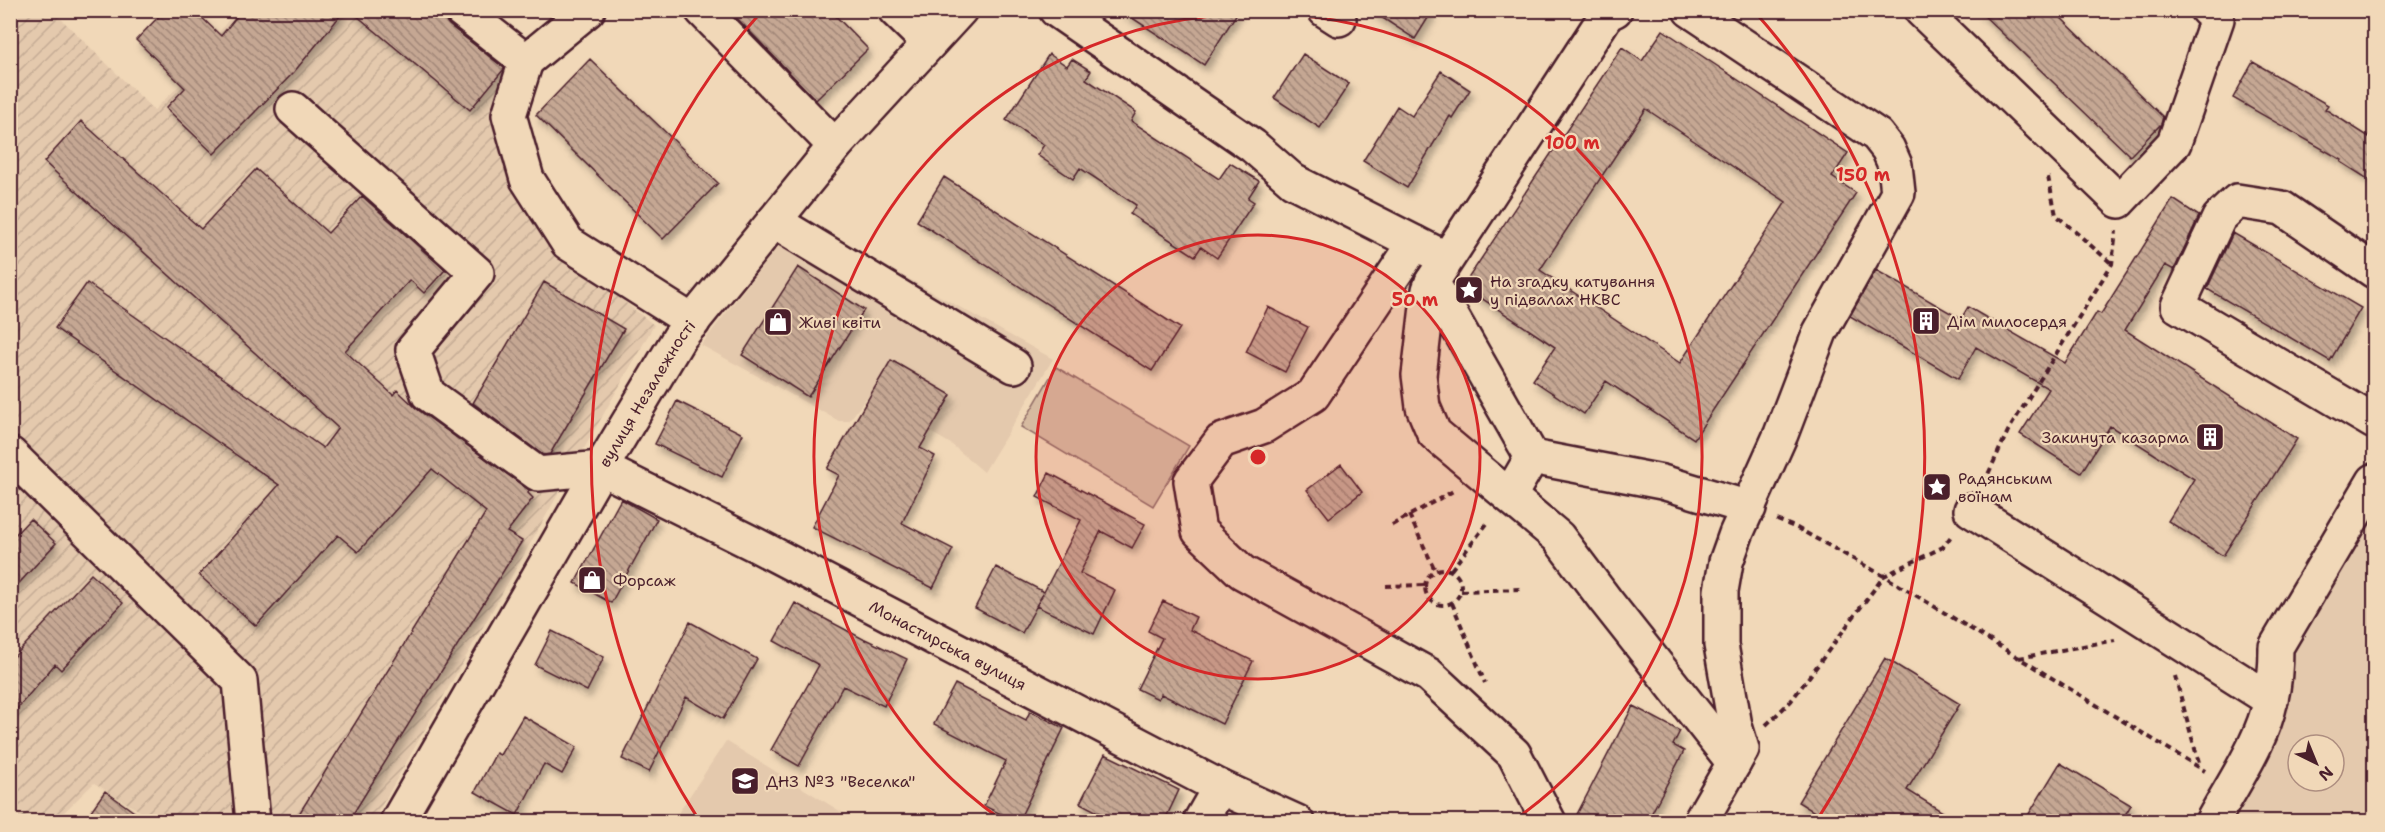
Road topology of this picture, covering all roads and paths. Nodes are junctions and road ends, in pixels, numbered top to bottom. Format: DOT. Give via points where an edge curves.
graph roads {
  1 [pos="461,10"];
  2 [pos="588,10"];
  3 [pos="702,10"];
  4 [pos="895,10"];
  5 [pos="960,10"];
  6 [pos="1056,10"];
  7 [pos="1615,10"];
  8 [pos="1690,10"];
  9 [pos="1921,10"];
  10 [pos="2207,10"];
  11 [pos="928,43"];
  12 [pos="526,62"];
  13 [pos="293,109"];
  14 [pos="835,146"];
  15 [pos="2047,173"];
  16 [pos="774,221"];
  17 [pos="1415,243"];
  18 [pos="2112,264"];
  19 [pos="1440,271"];
  20 [pos="2374,271"];
  21 [pos="693,322"];
  22 [pos="1014,366"];
  23 [pos="2374,422"];
  24 [pos="10,454"];
  25 [pos="1532,457"];
  26 [pos="601,468"];
  27 [pos="1485,474"];
  28 [pos="2374,481"];
  29 [pos="1510,495"];
  30 [pos="1749,508"];
  31 [pos="1971,510"];
  32 [pos="1408,515"];
  33 [pos="1392,525"];
  34 [pos="1435,570"];
  35 [pos="1451,570"];
  36 [pos="1424,585"];
  37 [pos="1386,586"];
  38 [pos="1521,590"];
  39 [pos="1461,591"];
  40 [pos="1452,603"];
  41 [pos="2163,631"];
  42 [pos="2019,658"];
  43 [pos="1488,689"];
  44 [pos="2271,700"];
  45 [pos="1734,763"];
  46 [pos="2200,768"];
  47 [pos="2231,786"];
  48 [pos="1220,787"];
  49 [pos="253,822"];
  50 [pos="397,822"];
  51 [pos="1200,822"];
  52 [pos="1297,822"];
  53 [pos="1549,822"];
  54 [pos="1700,822"];
  55 [pos="2212,822"];
  1 -- 12 [label="street"];
  2 -- 12 [label="street"];
  3 -- 14 [label="street"];
  4 -- 11 [label="street"];
  5 -- 11 [label="street, вулиця Незалежності"];
  6 -- 17 [label="street" via="1253,146 1293,181"];
  7 -- 19 [label="street" via="1607,14"];
  8 -- 30 [label="street" via="1877,135 1888,149 1898,179 1898,193 1820,332"];
  9 -- 10 [label="street" via="2119,201 2175,143 2217,20"];
  11 -- 14 [label="street, вулиця Незалежності"];
  12 -- 21 [label="street" via="509,115 527,179 568,243"];
  13 -- 26 [label="street" via="477,273 413,350 428,394 538,474"];
  14 -- 16 [label="street, вулиця Незалежності"];
  15 -- 18 [label="path" via="2056,215"];
  16 -- 21 [label="street, вулиця Незалежності"];
  16 -- 22 [label="street"];
  17 -- 19 [label="street"];
  17 -- 53 [label="street" via="1313,395 1264,426 1221,441 1191,481 1199,531 1242,572 1429,675 1514,754"];
  19 -- 25 [label="street"];
  19 -- 27 [label="street" via="1429,290 1419,375 1423,407 1434,433"];
  20 -- 23 [label="street" via="2282,208 2237,201 2218,218 2178,306"];
  21 -- 26 [label="street, вулиця Незалежності" via="679,338"];
  24 -- 49 [label="street" via="240,681"];
  25 -- 29 [label="street"];
  25 -- 30 [label="street" via="1662,482"];
  26 -- 48 [label="street, Монастирська вулиця"];
  26 -- 50 [label="street, вулиця Незалежності"];
  27 -- 29 [label="street"];
  27 -- 32 [label="path"];
  28 -- 44 [label="street" via="2276,647"];
  29 -- 35 [label="path"];
  29 -- 45 [label="street" via="1558,537"];
  30 -- 42 [label="path" via="1797,528 1879,572"];
  30 -- 45 [label="street" via="1726,562 1720,591 1721,645 1742,749"];
  31 -- 41 [label="street"];
  32 -- 33 [label="path"];
  32 -- 34 [label="path"];
  34 -- 35 [label="path"];
  34 -- 36 [label="path"];
  35 -- 39 [label="path" via="1458,575"];
  36 -- 37 [label="path"];
  36 -- 40 [label="path" via="1431,601 1438,605"];
  38 -- 39 [label="path"];
  39 -- 40 [label="path"];
  40 -- 43 [label="path"];
  41 -- 42 [label="path"];
  41 -- 44 [label="street"];
  41 -- 46 [label="path"];
  42 -- 46 [label="path"];
  44 -- 47 [label="street" via="2258,739"];
  45 -- 54 [label="street"];
  46 -- 47 [label="path"];
  47 -- 55 [label="street"];
  48 -- 51 [label="street"];
  48 -- 52 [label="street, Монастирська вулиця"];
}
